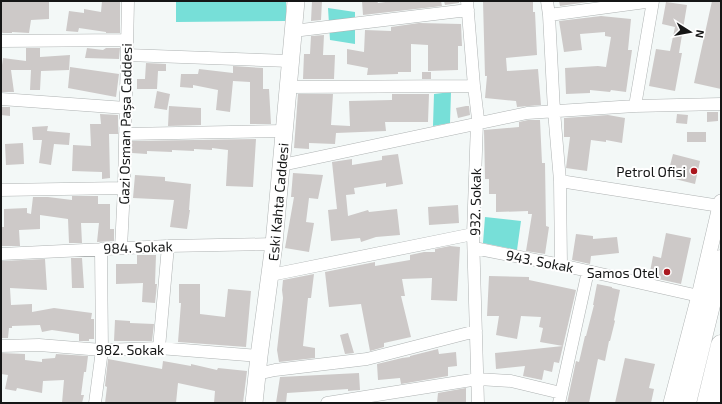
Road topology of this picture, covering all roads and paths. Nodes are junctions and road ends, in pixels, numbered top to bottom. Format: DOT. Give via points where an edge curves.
graph roads {
  1 [pos="128,1"];
  2 [pos="296,1"];
  3 [pos="547,1"];
  4 [pos="653,1"];
  5 [pos="467,6"];
  6 [pos="549,15"];
  7 [pos="293,31"];
  8 [pos="127,40"];
  9 [pos="1,41"];
  10 [pos="127,55"];
  11 [pos="290,61"];
  12 [pos="474,86"];
  13 [pos="289,87"];
  14 [pos="1,99"];
  15 [pos="721,104"];
  16 [pos="635,106"];
  17 [pos="126,108"];
  18 [pos="554,111"];
  19 [pos="477,123"];
  20 [pos="284,131"];
  21 [pos="125,134"];
  22 [pos="282,165"];
  23 [pos="560,181"];
  24 [pos="124,188"];
  25 [pos="1,190"];
  26 [pos="721,204"];
  27 [pos="473,234"];
  28 [pos="274,244"];
  29 [pos="168,246"];
  30 [pos="121,248"];
  31 [pos="474,248"];
  32 [pos="100,249"];
  33 [pos="1,254"];
  34 [pos="721,260"];
  35 [pos="561,265"];
  36 [pos="588,271"];
  37 [pos="271,274"];
  38 [pos="699,296"];
  39 [pos="476,331"];
  40 [pos="721,345"];
  41 [pos="1,346"];
  42 [pos="159,348"];
  43 [pos="102,350"];
  44 [pos="259,356"];
  45 [pos="257,374"];
  46 [pos="478,379"];
  47 [pos="721,393"];
  48 [pos="560,398"];
  49 [pos="94,403"];
  50 [pos="254,403"];
  51 [pos="328,403"];
  52 [pos="478,403"];
  53 [pos="671,403"];
  54 [pos="686,403"];
  55 [pos="707,403"];
  56 [pos="718,403"];
  1 -- 8 [label="street, Gazi Osman Paşa Caddesi"];
  2 -- 7 [label="main road, Eski Kahta Caddesi"];
  3 -- 6 [label="street"];
  4 -- 6 [label="street"];
  4 -- 16 [label="street"];
  5 -- 7 [label="street"];
  5 -- 12 [label="street, 932. Sokak"];
  6 -- 18 [label="street"];
  7 -- 11 [label="main road, Eski Kahta Caddesi"];
  8 -- 9 [label="street"];
  8 -- 10 [label="street, Gazi Osman Paşa Caddesi"];
  10 -- 11 [label="street"];
  10 -- 17 [label="street, Gazi Osman Paşa Caddesi"];
  11 -- 13 [label="main road, Eski Kahta Caddesi"];
  12 -- 13 [label="street"];
  12 -- 19 [label="street, 932. Sokak"];
  13 -- 20 [label="main road, Eski Kahta Caddesi"];
  14 -- 17 [label="street"];
  15 -- 16 [label="street"];
  16 -- 18 [label="street"];
  17 -- 21 [label="street, Gazi Osman Paşa Caddesi"];
  18 -- 19 [label="street" via="527,113"];
  18 -- 23 [label="street"];
  19 -- 22 [label="street"];
  19 -- 27 [label="street, 932. Sokak"];
  20 -- 21 [label="street"];
  20 -- 22 [label="main road, Eski Kahta Caddesi"];
  21 -- 24 [label="street, Gazi Osman Paşa Caddesi"];
  22 -- 28 [label="main road, Eski Kahta Caddesi"];
  23 -- 26 [label="street"];
  23 -- 35 [label="street"];
  24 -- 25 [label="street"];
  24 -- 30 [label="street, Gazi Osman Paşa Caddesi"];
  26 -- 38 [label="street"];
  27 -- 31 [label="street, 932. Sokak"];
  27 -- 37 [label="street"];
  28 -- 29 [label="street, 984. Sokak"];
  28 -- 37 [label="main road, Eski Kahta Caddesi"];
  29 -- 30 [label="street, 984. Sokak"];
  29 -- 42 [label="street"];
  30 -- 32 [label="street, 984. Sokak"];
  31 -- 35 [label="street, 943. Sokak"];
  31 -- 39 [label="street, 932. Sokak"];
  32 -- 33 [label="street, 984. Sokak"];
  32 -- 43 [label="street"];
  34 -- 54 [label="highway"];
  35 -- 36 [label="street, 943. Sokak"];
  36 -- 38 [label="street, 943. Sokak"];
  36 -- 48 [label="street"];
  37 -- 44 [label="main road, Eski Kahta Caddesi"];
  38 -- 53 [label="street"];
  39 -- 45 [label="street" via="367,359"];
  39 -- 46 [label="street, 932. Sokak"];
  40 -- 55 [label="highway"];
  41 -- 43 [label="street, 982. Sokak" via="39,345"];
  42 -- 43 [label="street, 982. Sokak"];
  42 -- 44 [label="street, 982. Sokak"];
  43 -- 49 [label="street"];
  44 -- 45 [label="main road, Eski Kahta Caddesi"];
  45 -- 50 [label="main road, Eski Kahta Caddesi"];
  46 -- 48 [label="street" via="511,381"];
  46 -- 51 [label="street"];
  46 -- 52 [label="street, 932. Sokak"];
  47 -- 56 [label="street"];
}
